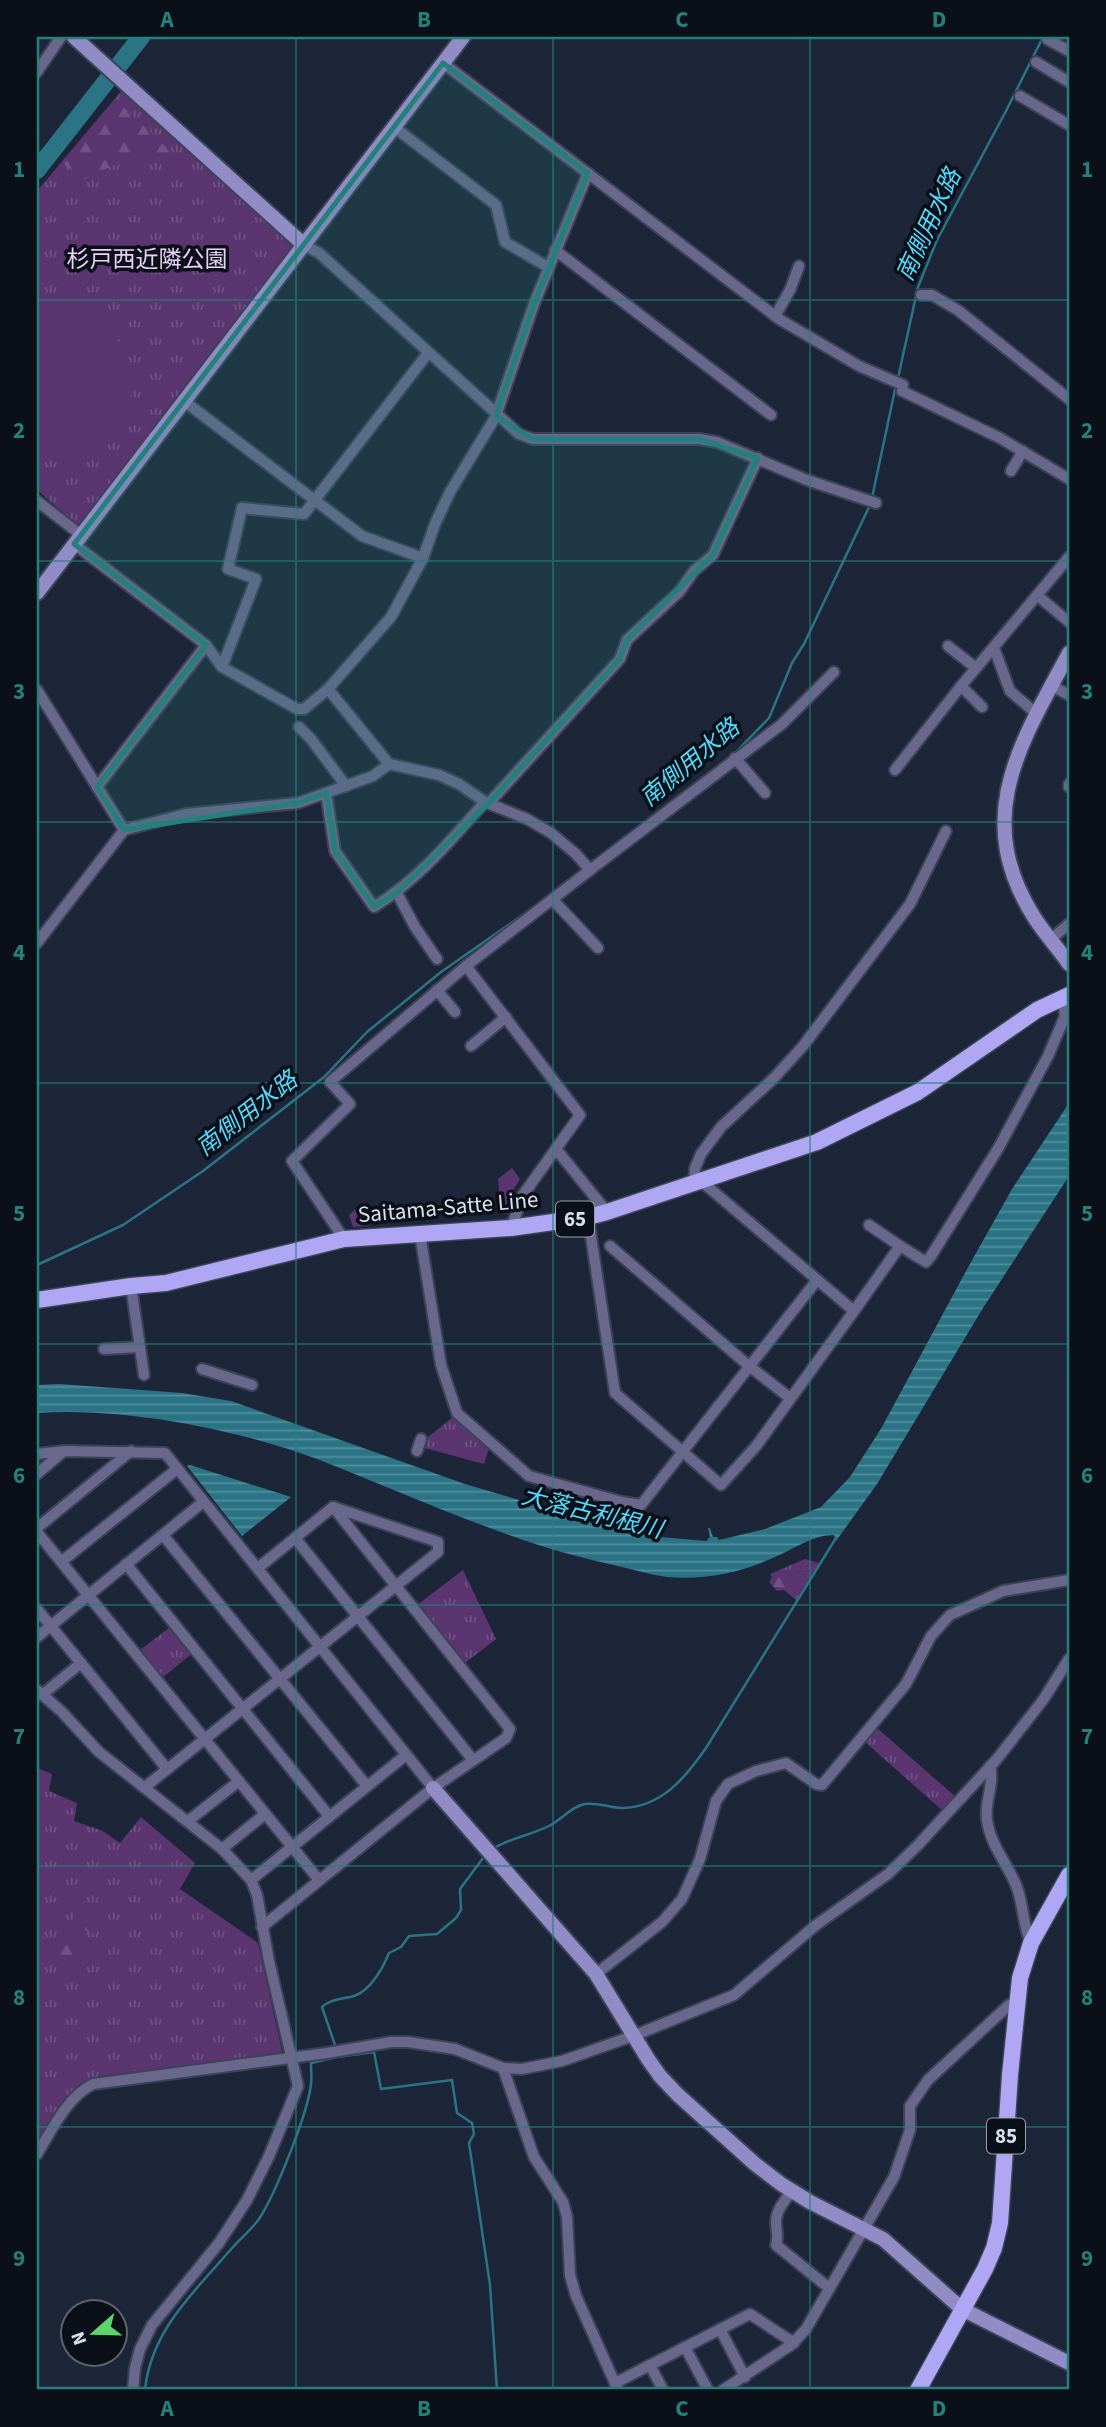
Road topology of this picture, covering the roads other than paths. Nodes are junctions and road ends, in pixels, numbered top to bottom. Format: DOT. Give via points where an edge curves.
graph roads {
  1 [pos="61,37"];
  2 [pos="74,37"];
  3 [pos="463,37"];
  4 [pos="1047,39"];
  5 [pos="1069,51"];
  6 [pos="1036,62"];
  7 [pos="443,63"];
  8 [pos="37,72"];
  9 [pos="1069,82"];
  10 [pos="1020,96"];
  11 [pos="1069,125"];
  12 [pos="394,127"];
  13 [pos="588,173"];
  14 [pos="304,245"];
  15 [pos="555,250"];
  16 [pos="800,266"];
  17 [pos="548,267"];
  18 [pos="921,295"];
  19 [pos="775,316"];
  20 [pos="428,354"];
  21 [pos="1069,399"];
  22 [pos="184,401"];
  23 [pos="771,415"];
  24 [pos="496,416"];
  25 [pos="1023,452"];
  26 [pos="758,458"];
  27 [pos="1011,471"];
  28 [pos="1069,479"];
  29 [pos="315,500"];
  30 [pos="37,501"];
  31 [pos="876,503"];
  32 [pos="78,540"];
  33 [pos="1069,557"];
  34 [pos="423,558"];
  35 [pos="37,593"];
  36 [pos="1038,596"];
  37 [pos="1069,622"];
  38 [pos="206,645"];
  39 [pos="948,646"];
  40 [pos="994,648"];
  41 [pos="1069,653"];
  42 [pos="222,667"];
  43 [pos="976,668"];
  44 [pos="834,672"];
  45 [pos="961,686"];
  46 [pos="1052,686"];
  47 [pos="328,689"];
  48 [pos="37,691"];
  49 [pos="1069,695"];
  50 [pos="982,707"];
  51 [pos="1037,714"];
  52 [pos="299,727"];
  53 [pos="735,758"];
  54 [pos="389,764"];
  55 [pos="895,770"];
  56 [pos="346,786"];
  57 [pos="97,787"];
  58 [pos="326,793"];
  59 [pos="765,793"];
  60 [pos="487,802"];
  61 [pos="124,830"];
  62 [pos="946,831"];
  63 [pos="590,870"];
  64 [pos="397,893"];
  65 [pos="553,900"];
  66 [pos="1069,924"];
  67 [pos="1051,939"];
  68 [pos="37,943"];
  69 [pos="598,948"];
  70 [pos="437,958"];
  71 [pos="1069,964"];
  72 [pos="466,966"];
  73 [pos="437,990"];
  74 [pos="1066,996"];
  75 [pos="455,1012"];
  76 [pos="506,1017"];
  77 [pos="471,1046"];
  78 [pos="556,1149"];
  79 [pos="698,1182"];
  80 [pos="607,1212"];
  81 [pos="588,1217"];
  82 [pos="869,1225"];
  83 [pos="511,1227"];
  84 [pos="420,1234"];
  85 [pos="344,1239"];
  86 [pos="900,1245"];
  87 [pos="610,1246"];
  88 [pos="817,1280"];
  89 [pos="131,1286"];
  90 [pos="37,1300"];
  91 [pos="854,1311"];
  92 [pos="140,1348"];
  93 [pos="104,1349"];
  94 [pos="749,1366"];
  95 [pos="202,1369"];
  96 [pos="144,1375"];
  97 [pos="252,1385"];
  98 [pos="790,1398"];
  99 [pos="421,1439"];
  100 [pos="65,1451"];
  101 [pos="131,1451"];
  102 [pos="417,1451"];
  103 [pos="682,1452"];
  104 [pos="37,1454"];
  105 [pos="177,1469"];
  106 [pos="37,1474"];
  107 [pos="203,1502"];
  108 [pos="334,1507"];
  109 [pos="37,1530"];
  110 [pos="163,1535"];
  111 [pos="295,1538"];
  112 [pos="61,1562"];
  113 [pos="127,1564"];
  114 [pos="258,1568"];
  115 [pos="1069,1580"];
  116 [pos="396,1586"];
  117 [pos="88,1595"];
  118 [pos="37,1609"];
  119 [pos="359,1617"];
  120 [pos="51,1626"];
  121 [pos="37,1637"];
  122 [pos="321,1648"];
  123 [pos="1069,1659"];
  124 [pos="81,1663"];
  125 [pos="281,1680"];
  126 [pos="39,1692"];
  127 [pos="244,1710"];
  128 [pos="206,1740"];
  129 [pos="406,1755"];
  130 [pos="474,1760"];
  131 [pos="990,1766"];
  132 [pos="167,1769"];
  133 [pos="239,1781"];
  134 [pos="367,1786"];
  135 [pos="145,1787"];
  136 [pos="433,1788"];
  137 [pos="265,1814"];
  138 [pos="329,1816"];
  139 [pos="188,1821"];
  140 [pos="292,1846"];
  141 [pos="222,1849"];
  142 [pos="1069,1875"];
  143 [pos="251,1880"];
  144 [pos="319,1880"];
  145 [pos="262,1927"];
  146 [pos="1031,1943"];
  147 [pos="596,1975"];
  148 [pos="1016,2003"];
  149 [pos="633,2036"];
  150 [pos="291,2056"];
  151 [pos="503,2068"];
  152 [pos="37,2154"];
  153 [pos="792,2191"];
  154 [pos="864,2228"];
  155 [pos="829,2288"];
  156 [pos="962,2309"];
  157 [pos="720,2329"];
  158 [pos="793,2343"];
  159 [pos="685,2347"];
  160 [pos="1069,2363"];
  161 [pos="650,2365"];
  162 [pos="745,2377"];
  163 [pos="616,2387"];
  164 [pos="730,2389"];
  165 [pos="133,2390"];
  166 [pos="663,2390"];
  167 [pos="708,2390"];
  168 [pos="918,2390"];
  1 -- 8 [label="street"];
  2 -- 14 [label="street"];
  3 -- 7 [label="street"];
  4 -- 5 [label="street"];
  6 -- 9 [label="street"];
  7 -- 12 [label="street"];
  7 -- 13 [label="street"];
  10 -- 11 [label="street"];
  12 -- 14 [label="street"];
  12 -- 17 [label="street" via="496,205 505,242"];
  13 -- 15 [label="street"];
  13 -- 19 [label="street"];
  14 -- 20 [label="street" via="319,253"];
  14 -- 22 [label="street"];
  15 -- 17 [label="street"];
  15 -- 23 [label="street"];
  16 -- 19 [label="street"];
  17 -- 24 [label="street"];
  18 -- 21 [label="street" via="932,295 959,311"];
  19 -- 25 [label="street"];
  20 -- 24 [label="street"];
  20 -- 29 [label="street"];
  22 -- 29 [label="street"];
  22 -- 32 [label="street"];
  24 -- 26 [label="street" via="533,439 699,439"];
  24 -- 34 [label="street" via="450,492"];
  25 -- 27 [label="street"];
  25 -- 28 [label="street"];
  26 -- 31 [label="street"];
  26 -- 60 [label="street" via="713,555 627,640 620,659"];
  29 -- 34 [label="street" via="362,536"];
  29 -- 42 [label="street" via="304,514 242,508 228,569 256,579"];
  30 -- 32 [label="street"];
  32 -- 35 [label="street"];
  32 -- 38 [label="street"];
  33 -- 36 [label="street"];
  34 -- 47 [label="street" via="391,617"];
  36 -- 37 [label="street"];
  36 -- 40 [label="street"];
  38 -- 42 [label="street"];
  38 -- 57 [label="street"];
  39 -- 43 [label="street"];
  40 -- 43 [label="street"];
  40 -- 51 [label="street" via="1010,691"];
  41 -- 46 [label="street"];
  42 -- 47 [label="street" via="297,709 304,709"];
  43 -- 45 [label="street"];
  44 -- 53 [label="street" via="782,724"];
  45 -- 50 [label="street"];
  45 -- 55 [label="street"];
  46 -- 49 [label="street"];
  46 -- 51 [label="street"];
  47 -- 54 [label="street"];
  48 -- 57 [label="street"];
  51 -- 67 [label="street" via="1010,775 1005,847 1016,882"];
  52 -- 56 [label="street"];
  53 -- 59 [label="street"];
  53 -- 63 [label="street"];
  54 -- 56 [label="street"];
  54 -- 60 [label="street" via="439,775"];
  56 -- 58 [label="street"];
  57 -- 61 [label="street"];
  58 -- 61 [label="street" via="298,803 186,814"];
  58 -- 64 [label="street" via="335,851 374,907"];
  60 -- 63 [label="street" via="551,833"];
  60 -- 64 [label="street"];
  61 -- 68 [label="street"];
  62 -- 79 [label="street" via="910,904 803,1046 721,1127 701,1154 695,1168"];
  63 -- 65 [label="street"];
  64 -- 70 [label="street"];
  65 -- 69 [label="street"];
  65 -- 72 [label="street"];
  66 -- 67 [label="street"];
  67 -- 71 [label="street"];
  72 -- 73 [label="street"];
  72 -- 76 [label="street"];
  73 -- 75 [label="street"];
  73 -- 85 [label="street" via="330,1082 350,1104 292,1161"];
  74 -- 79 [label="main road, Saitama-Satte Line / 65" via="1037,1010 918,1092 817,1142"];
  74 -- 86 [label="street" via="1065,1016 1048,1056 999,1147 931,1256 926,1262"];
  76 -- 77 [label="street"];
  76 -- 78 [label="street" via="580,1115"];
  78 -- 80 [label="street"];
  78 -- 83 [label="street" via="523,1195"];
  79 -- 80 [label="main road, Saitama-Satte Line / 65"];
  79 -- 88 [label="street"];
  80 -- 81 [label="main road, Saitama-Satte Line / 65"];
  81 -- 83 [label="main road, Saitama-Satte Line / 65"];
  81 -- 103 [label="street" via="615,1393"];
  82 -- 86 [label="street"];
  83 -- 84 [label="main road, Saitama-Satte Line / 65"];
  84 -- 85 [label="main road, Saitama-Satte Line / 65"];
  84 -- 103 [label="street" via="441,1364 457,1413 529,1476 641,1505"];
  85 -- 89 [label="main road, Saitama-Satte Line / 65" via="166,1283"];
  86 -- 91 [label="street"];
  87 -- 94 [label="street"];
  88 -- 91 [label="street"];
  88 -- 94 [label="street"];
  89 -- 90 [label="main road, Saitama-Satte Line / 65"];
  89 -- 92 [label="street"];
  91 -- 98 [label="street"];
  92 -- 93 [label="street"];
  92 -- 96 [label="street"];
  94 -- 98 [label="street"];
  94 -- 103 [label="street"];
  95 -- 97 [label="street"];
  98 -- 103 [label="street" via="722,1485"];
  99 -- 102 [label="street"];
  100 -- 101 [label="street"];
  100 -- 104 [label="street"];
  100 -- 106 [label="street"];
  101 -- 105 [label="street" via="165,1453"];
  101 -- 109 [label="street"];
  105 -- 107 [label="street"];
  105 -- 112 [label="street"];
  107 -- 110 [label="street"];
  107 -- 114 [label="street"];
  108 -- 111 [label="street"];
  108 -- 116 [label="street"];
  108 -- 116 [label="street" via="439,1542 438,1552"];
  109 -- 112 [label="street"];
  110 -- 113 [label="street"];
  110 -- 125 [label="street"];
  111 -- 114 [label="street"];
  111 -- 119 [label="street"];
  112 -- 117 [label="street"];
  113 -- 117 [label="street"];
  113 -- 127 [label="street"];
  114 -- 122 [label="street"];
  115 -- 147 [label="street" via="1003,1591 950,1615 931,1636 906,1684 822,1785 786,1763 728,1784 716,1801 700,1860 682,1899 663,1922"];
  116 -- 119 [label="street"];
  116 -- 130 [label="street" via="510,1729 506,1738"];
  117 -- 120 [label="street"];
  117 -- 128 [label="street"];
  118 -- 120 [label="street"];
  119 -- 122 [label="street"];
  119 -- 130 [label="street"];
  120 -- 121 [label="street"];
  120 -- 124 [label="street"];
  122 -- 125 [label="street"];
  122 -- 129 [label="street"];
  123 -- 131 [label="street"];
  124 -- 126 [label="street"];
  124 -- 132 [label="street"];
  125 -- 127 [label="street"];
  125 -- 134 [label="street"];
  126 -- 135 [label="street" via="99,1752"];
  127 -- 128 [label="street"];
  127 -- 138 [label="street"];
  128 -- 132 [label="street"];
  128 -- 133 [label="street"];
  129 -- 134 [label="street"];
  129 -- 136 [label="street"];
  130 -- 136 [label="street"];
  131 -- 146 [label="street" via="987,1824 1017,1888"];
  131 -- 149 [label="street" via="888,1874 816,1925 734,1995"];
  132 -- 135 [label="street"];
  133 -- 137 [label="street"];
  133 -- 139 [label="street"];
  134 -- 138 [label="street"];
  135 -- 139 [label="street"];
  136 -- 144 [label="street"];
  136 -- 147 [label="street"];
  137 -- 140 [label="street"];
  137 -- 141 [label="street"];
  138 -- 140 [label="street"];
  139 -- 141 [label="street"];
  140 -- 143 [label="street"];
  140 -- 144 [label="street"];
  141 -- 143 [label="street"];
  142 -- 146 [label="main road, 85"];
  143 -- 145 [label="street"];
  144 -- 145 [label="street"];
  145 -- 150 [label="street"];
  146 -- 148 [label="main road, 85"];
  147 -- 149 [label="street"];
  148 -- 154 [label="street" via="928,2080 916,2097 894,2176"];
  148 -- 156 [label="main road, 85" via="1000,2223 985,2269"];
  149 -- 151 [label="street" via="562,2061"];
  149 -- 153 [label="street" via="678,2095"];
  150 -- 151 [label="street" via="408,2042 455,2049"];
  150 -- 152 [label="street" via="93,2084 81,2090"];
  150 -- 165 [label="street" via="298,2086 269,2156 219,2243 152,2325 138,2359"];
  151 -- 163 [label="street" via="534,2157 563,2203 576,2296"];
  153 -- 154 [label="street"];
  153 -- 155 [label="street" via="779,2209 776,2245"];
  154 -- 155 [label="street"];
  154 -- 156 [label="street" via="908,2259"];
  155 -- 158 [label="street"];
  156 -- 160 [label="street"];
  156 -- 168 [label="main road, 85"];
  157 -- 158 [label="street" via="750,2314"];
  157 -- 159 [label="street"];
  157 -- 162 [label="street"];
  158 -- 162 [label="street"];
  159 -- 161 [label="street"];
  159 -- 167 [label="street"];
  161 -- 163 [label="street"];
  161 -- 166 [label="street"];
  162 -- 164 [label="street"];
}
